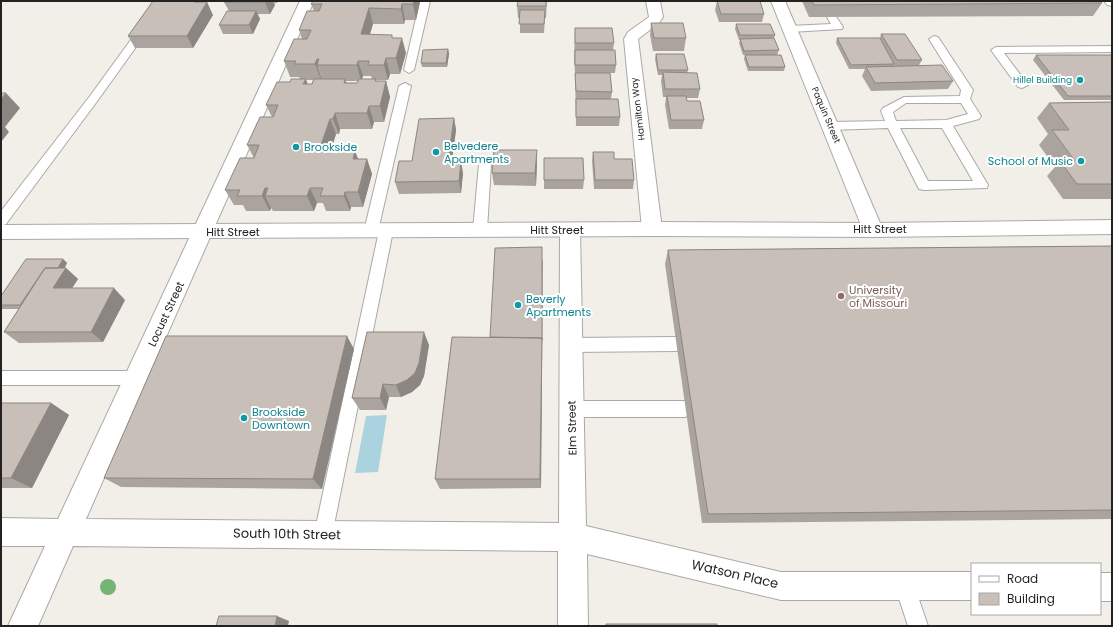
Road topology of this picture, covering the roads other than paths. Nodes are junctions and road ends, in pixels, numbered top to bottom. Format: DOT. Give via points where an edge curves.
graph roads {
  1 [pos="164,1"];
  2 [pos="307,1"];
  3 [pos="425,1"];
  4 [pos="653,1"];
  5 [pos="778,1"];
  6 [pos="832,17"];
  7 [pos="790,29"];
  8 [pos="934,39"];
  9 [pos="1112,49"];
  10 [pos="409,70"];
  11 [pos="1022,85"];
  12 [pos="406,86"];
  13 [pos="964,99"];
  14 [pos="946,124"];
  15 [pos="892,125"];
  16 [pos="830,126"];
  17 [pos="485,164"];
  18 [pos="1,221"];
  19 [pos="1112,227"];
  20 [pos="652,229"];
  21 [pos="480,230"];
  22 [pos="570,230"];
  23 [pos="873,230"];
  24 [pos="379,231"];
  25 [pos="1,232"];
  26 [pos="203,232"];
  27 [pos="676,344"];
  28 [pos="571,345"];
  29 [pos="1,378"];
  30 [pos="137,378"];
  31 [pos="685,409"];
  32 [pos="571,410"];
  33 [pos="1,532"];
  34 [pos="66,532"];
  35 [pos="323,535"];
  36 [pos="573,537"];
  37 [pos="905,586"];
  38 [pos="971,586"];
  39 [pos="1101,586"];
  40 [pos="1112,587"];
  41 [pos="23,626"];
  42 [pos="573,626"];
  43 [pos="918,626"];
  1 -- 18 [label="lane"];
  2 -- 26 [label="street, Locust Street"];
  3 -- 10 [label="lane"];
  4 -- 20 [label="street, Hamilton Way" via="656,17 631,39"];
  5 -- 7 [label="street, Paquin Street"];
  6 -- 7 [label="lane" via="838,28"];
  7 -- 16 [label="street, Paquin Street"];
  8 -- 13 [label="lane" via="967,90"];
  9 -- 11 [label="lane" via="996,50"];
  12 -- 24 [label="lane"];
  13 -- 14 [label="lane" via="975,116"];
  13 -- 15 [label="lane" via="904,100 887,111"];
  14 -- 15 [label="lane"];
  14 -- 15 [label="lane" via="982,185 924,186"];
  15 -- 16 [label="lane"];
  16 -- 23 [label="street, Paquin Street"];
  17 -- 21 [label="lane"];
  19 -- 23 [label="street, Hitt Street"];
  20 -- 22 [label="street, Hitt Street"];
  20 -- 23 [label="street, Hitt Street"];
  21 -- 22 [label="street, Hitt Street"];
  21 -- 24 [label="street, Hitt Street"];
  22 -- 28 [label="street, Elm Street"];
  24 -- 26 [label="street, Hitt Street"];
  24 -- 35 [label="lane"];
  25 -- 26 [label="street, Hitt Street"];
  26 -- 30 [label="street, Locust Street"];
  27 -- 28 [label="lane"];
  28 -- 32 [label="street, Elm Street"];
  29 -- 30 [label="lane"];
  30 -- 34 [label="street, Locust Street"];
  31 -- 32 [label="lane"];
  32 -- 36 [label="street, Elm Street"];
  33 -- 34 [label="street, South 10th Street"];
  34 -- 35 [label="street, South 10th Street"];
  34 -- 41 [label="street, Locust Street"];
  35 -- 36 [label="street, South 10th Street"];
  36 -- 37 [label="street, Watson Place" via="781,586"];
  36 -- 42 [label="street, Elm Street"];
  37 -- 38 [label="street, Watson Place"];
  37 -- 43 [label="lane"];
  39 -- 40 [label="street"];
}
